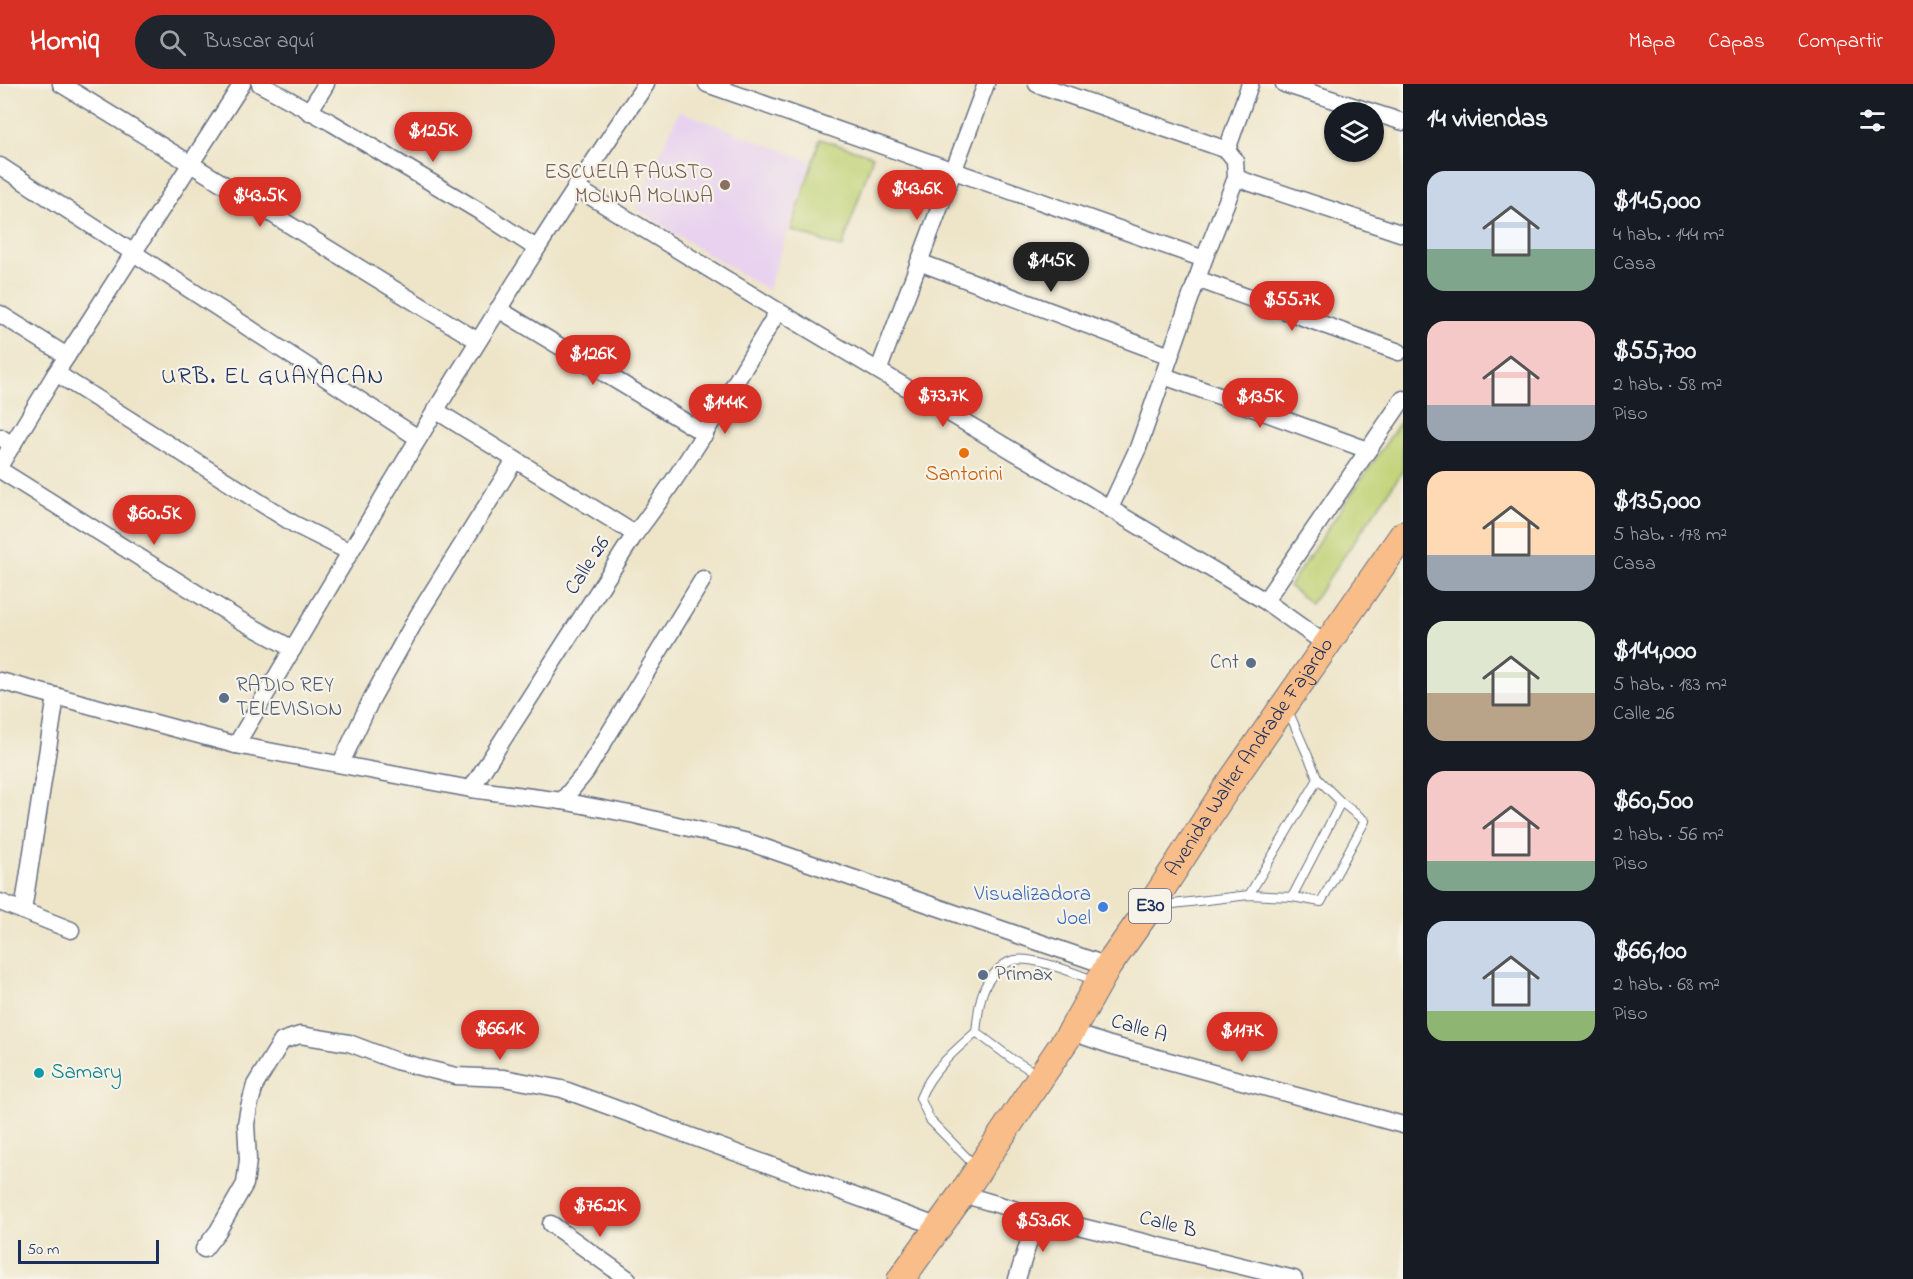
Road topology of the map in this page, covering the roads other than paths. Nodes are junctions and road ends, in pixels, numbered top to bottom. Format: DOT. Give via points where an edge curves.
graph roads {
  1 [pos="61,84"];
  2 [pos="242,84"];
  3 [pos="260,84"];
  4 [pos="326,84"];
  5 [pos="646,84"];
  6 [pos="708,84"];
  7 [pos="986,84"];
  8 [pos="1037,84"];
  9 [pos="1250,84"];
  10 [pos="1284,84"];
  11 [pos="309,112"];
  12 [pos="1403,122"];
  13 [pos="1227,150"];
  14 [pos="189,165"];
  15 [pos="0,166"];
  16 [pos="954,172"];
  17 [pos="1236,178"];
  18 [pos="575,187"];
  19 [pos="1403,234"];
  20 [pos="536,248"];
  21 [pos="133,252"];
  22 [pos="1204,259"];
  23 [pos="919,262"];
  24 [pos="1197,279"];
  25 [pos="498,309"];
  26 [pos="778,311"];
  27 [pos="0,314"];
  28 [pos="478,341"];
  29 [pos="1399,352"];
  30 [pos="67,356"];
  31 [pos="1170,356"];
  32 [pos="879,369"];
  33 [pos="56,373"];
  34 [pos="1164,375"];
  35 [pos="1403,399"];
  36 [pos="435,410"];
  37 [pos="705,435"];
  38 [pos="418,438"];
  39 [pos="7,441"];
  40 [pos="1368,450"];
  41 [pos="515,460"];
  42 [pos="0,465"];
  43 [pos="0,470"];
  44 [pos="1110,508"];
  45 [pos="634,534"];
  46 [pos="1399,549"];
  47 [pos="350,552"];
  48 [pos="703,579"];
  49 [pos="1265,600"];
  50 [pos="1327,645"];
  51 [pos="293,649"];
  52 [pos="0,681"];
  53 [pos="56,696"];
  54 [pos="1286,705"];
  55 [pos="236,745"];
  56 [pos="341,763"];
  57 [pos="1318,779"];
  58 [pos="471,789"];
  59 [pos="562,801"];
  60 [pos="1341,802"];
  61 [pos="1249,895"];
  62 [pos="1292,897"];
  63 [pos="0,902"];
  64 [pos="1150,907"];
  65 [pos="23,911"];
  66 [pos="71,930"];
  67 [pos="1104,974"];
  68 [pos="976,1032"];
  69 [pos="1071,1032"];
  70 [pos="1041,1076"];
  71 [pos="1403,1125"];
  72 [pos="979,1170"];
  73 [pos="963,1194"];
  74 [pos="1037,1216"];
  75 [pos="551,1224"];
  76 [pos="939,1227"];
  77 [pos="204,1249"];
  78 [pos="628,1279"];
  79 [pos="901,1279"];
  80 [pos="1017,1279"];
  81 [pos="1294,1279"];
  1 -- 14 [label="street"];
  2 -- 14 [label="street"];
  3 -- 11 [label="street"];
  4 -- 11 [label="street"];
  5 -- 18 [label="street"];
  6 -- 16 [label="street"];
  7 -- 16 [label="street"];
  8 -- 13 [label="street"];
  9 -- 13 [label="street"];
  10 -- 12 [label="street"];
  11 -- 20 [label="street" via="474,207"];
  13 -- 17 [label="street" via="1235,160"];
  14 -- 21 [label="street"];
  14 -- 28 [label="street"];
  15 -- 21 [label="street"];
  16 -- 22 [label="street"];
  16 -- 23 [label="street"];
  17 -- 19 [label="street"];
  17 -- 22 [label="street"];
  18 -- 20 [label="street"];
  18 -- 26 [label="street"];
  20 -- 25 [label="street"];
  21 -- 30 [label="street"];
  21 -- 38 [label="street"];
  22 -- 24 [label="street"];
  23 -- 31 [label="street"];
  23 -- 32 [label="street"];
  24 -- 29 [label="street"];
  24 -- 31 [label="street"];
  25 -- 28 [label="street"];
  25 -- 37 [label="street"];
  26 -- 32 [label="street"];
  26 -- 37 [label="street"];
  27 -- 30 [label="street"];
  28 -- 36 [label="street"];
  30 -- 33 [label="street"];
  31 -- 34 [label="street"];
  32 -- 44 [label="street"];
  33 -- 39 [label="street"];
  33 -- 47 [label="street" via="294,524"];
  34 -- 40 [label="street"];
  34 -- 44 [label="street" via="1138,448"];
  35 -- 40 [label="street"];
  36 -- 38 [label="street"];
  36 -- 41 [label="street, Calle 26"];
  37 -- 45 [label="street"];
  38 -- 47 [label="street"];
  39 -- 42 [label="street"];
  40 -- 49 [label="street"];
  41 -- 45 [label="street, Calle 26"];
  41 -- 56 [label="street" via="420,612"];
  43 -- 51 [label="street" via="237,619"];
  44 -- 49 [label="street"];
  45 -- 58 [label="street, Calle 26"];
  46 -- 50 [label="main road, Avenida Walter Andrade Fajardo / E30"];
  47 -- 51 [label="street"];
  48 -- 59 [label="street" via="585,773"];
  49 -- 50 [label="street"];
  50 -- 54 [label="main road, Avenida Walter Andrade Fajardo / E30"];
  51 -- 55 [label="street"];
  52 -- 53 [label="street"];
  53 -- 55 [label="street"];
  53 -- 65 [label="street"];
  54 -- 57 [label="lane"];
  54 -- 64 [label="main road, Avenida Walter Andrade Fajardo / E30"];
  55 -- 56 [label="street"];
  56 -- 58 [label="street"];
  57 -- 60 [label="lane"];
  57 -- 61 [label="lane"];
  58 -- 59 [label="street"];
  59 -- 67 [label="street" via="748,842"];
  60 -- 62 [label="lane"];
  60 -- 62 [label="lane" via="1365,820 1321,902"];
  61 -- 62 [label="lane"];
  61 -- 64 [label="lane"];
  63 -- 65 [label="street"];
  64 -- 67 [label="main road, Avenida Walter Andrade Fajardo / E30"];
  65 -- 66 [label="street"];
  67 -- 68 [label="lane" via="1011,960 987,983"];
  67 -- 69 [label="main road, Avenida Walter Andrade Fajardo / E30"];
  68 -- 70 [label="lane"];
  68 -- 72 [label="lane" via="932,1076 920,1098 930,1120"];
  69 -- 70 [label="main road, Avenida Walter Andrade Fajardo / E30"];
  69 -- 71 [label="street, Calle A"];
  70 -- 72 [label="main road, Avenida Walter Andrade Fajardo / E30"];
  72 -- 73 [label="main road, Avenida Walter Andrade Fajardo / E30"];
  73 -- 74 [label="street, Calle B"];
  73 -- 76 [label="main road, Avenida Walter Andrade Fajardo / E30"];
  74 -- 80 [label="street"];
  74 -- 81 [label="street, Calle B"];
  75 -- 78 [label="street"];
  76 -- 77 [label="street" via="562,1089 504,1078 456,1076 396,1061 349,1043 300,1035 282,1041 255,1085 246,1124 245,1184"];
  76 -- 79 [label="main road, Avenida Walter Andrade Fajardo / E30"];
}
